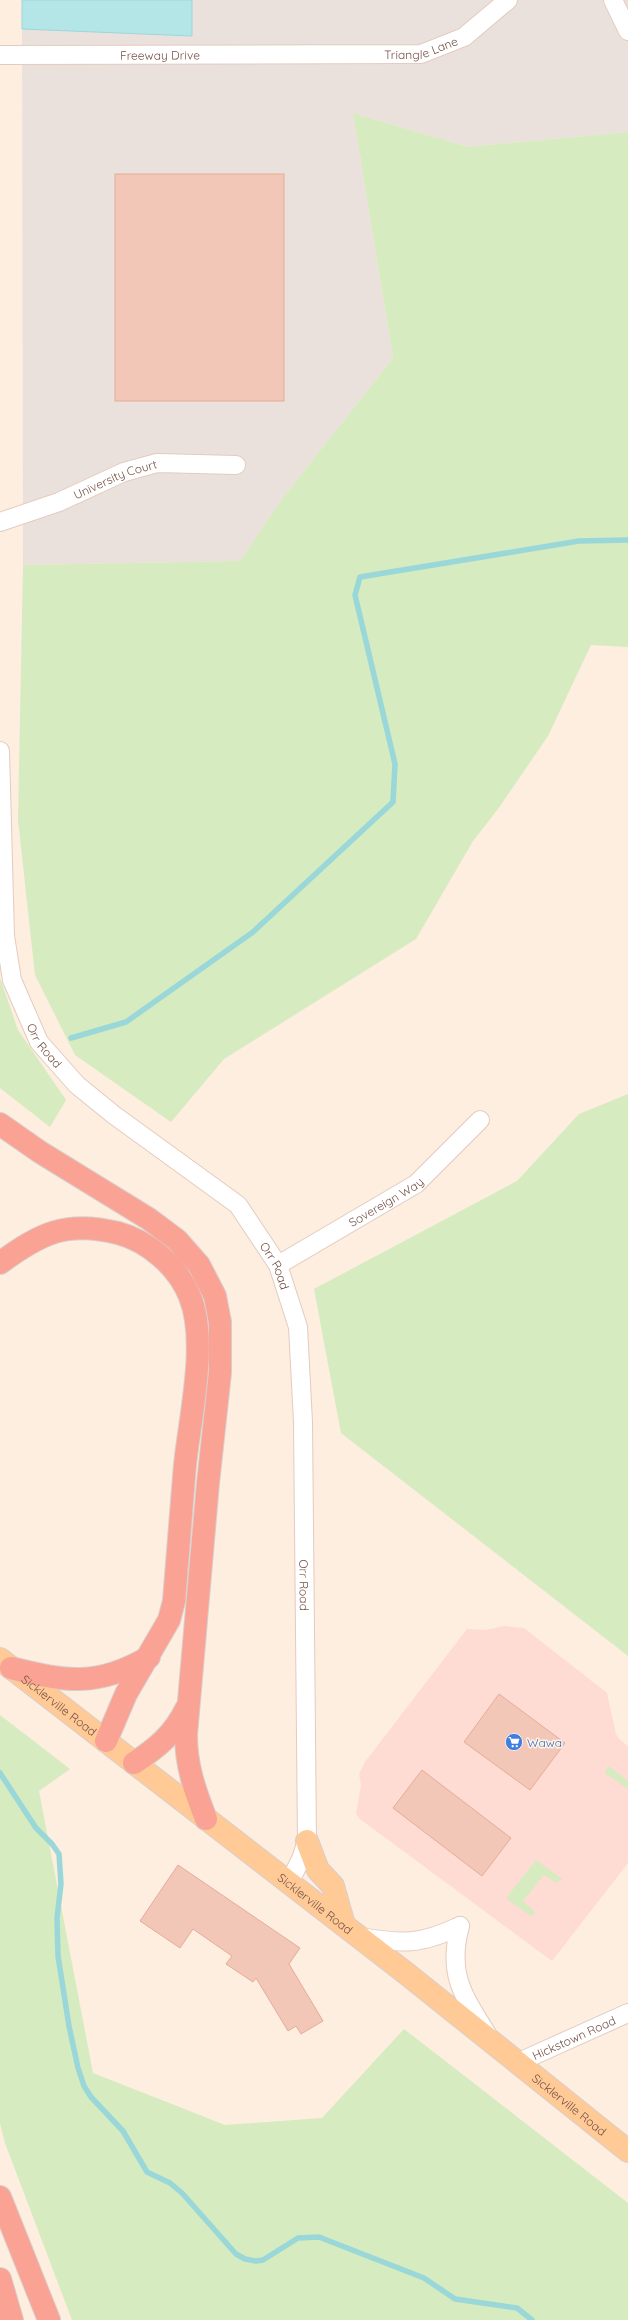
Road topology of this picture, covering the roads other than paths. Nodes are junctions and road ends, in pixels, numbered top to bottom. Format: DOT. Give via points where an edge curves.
graph roads {
  1 [pos="508,0"];
  2 [pos="613,0"];
  3 [pos="628,31"];
  4 [pos="320,54"];
  5 [pos="0,55"];
  6 [pos="236,465"];
  7 [pos="0,522"];
  8 [pos="0,751"];
  9 [pos="480,1120"];
  10 [pos="0,1124"];
  11 [pos="0,1263"];
  12 [pos="278,1264"];
  13 [pos="150,1656"];
  14 [pos="5,1663"];
  15 [pos="189,1705"];
  16 [pos="106,1741"];
  17 [pos="134,1763"];
  18 [pos="206,1819"];
  19 [pos="307,1841"];
  20 [pos="289,1883"];
  21 [pos="352,1931"];
  22 [pos="628,2013"];
  23 [pos="491,2041"];
  24 [pos="519,2062"];
  25 [pos="628,2151"];
  26 [pos="0,2197"];
  27 [pos="0,2279"];
  28 [pos="12,2320"];
  29 [pos="49,2320"];
  1 -- 4 [label="street, Triangle Lane" via="464,36 421,54"];
  2 -- 3 [label="street"];
  4 -- 5 [label="street, Freeway Drive"];
  6 -- 7 [label="street, University Court" via="157,463 124,472 59,502"];
  8 -- 12 [label="street, Orr Road" via="5,936 12,980 39,1042 77,1085 238,1205"];
  9 -- 12 [label="street, Sovereign Way" via="416,1184"];
  10 -- 15 [label="highway" via="40,1152 149,1219 177,1240 199,1265 215,1296 220,1322 220,1373"];
  11 -- 13 [label="highway" via="30,1241 64,1229 100,1229 134,1238 160,1255 190,1296 196,1315 198,1342 174,1601 169,1620"];
  12 -- 19 [label="street, Orr Road" via="298,1327 303,1422"];
  13 -- 14 [label="highway" via="115,1674 82,1680 50,1678"];
  13 -- 16 [label="highway" via="126,1694"];
  14 -- 16 [label="main road, Sicklerville Road"];
  15 -- 17 [label="highway" via="169,1736"];
  15 -- 18 [label="highway" via="186,1755"];
  16 -- 17 [label="main road, Sicklerville Road"];
  17 -- 18 [label="main road, Sicklerville Road"];
  18 -- 20 [label="main road, Sicklerville Road"];
  19 -- 20 [label="street, Orr Road"];
  19 -- 21 [label="main road" via="318,1870 333,1886"];
  20 -- 21 [label="main road, Sicklerville Road"];
  21 -- 23 [label="main road, Sicklerville Road"];
  21 -- 23 [label="street" via="394,1943 434,1938 460,1926 455,1944 455,1968 462,1993"];
  22 -- 24 [label="street, Hickstown Road"];
  23 -- 24 [label="main road, Sicklerville Road"];
  24 -- 25 [label="main road, Sicklerville Road"];
  26 -- 29 [label="highway"];
  27 -- 28 [label="highway"];
}
